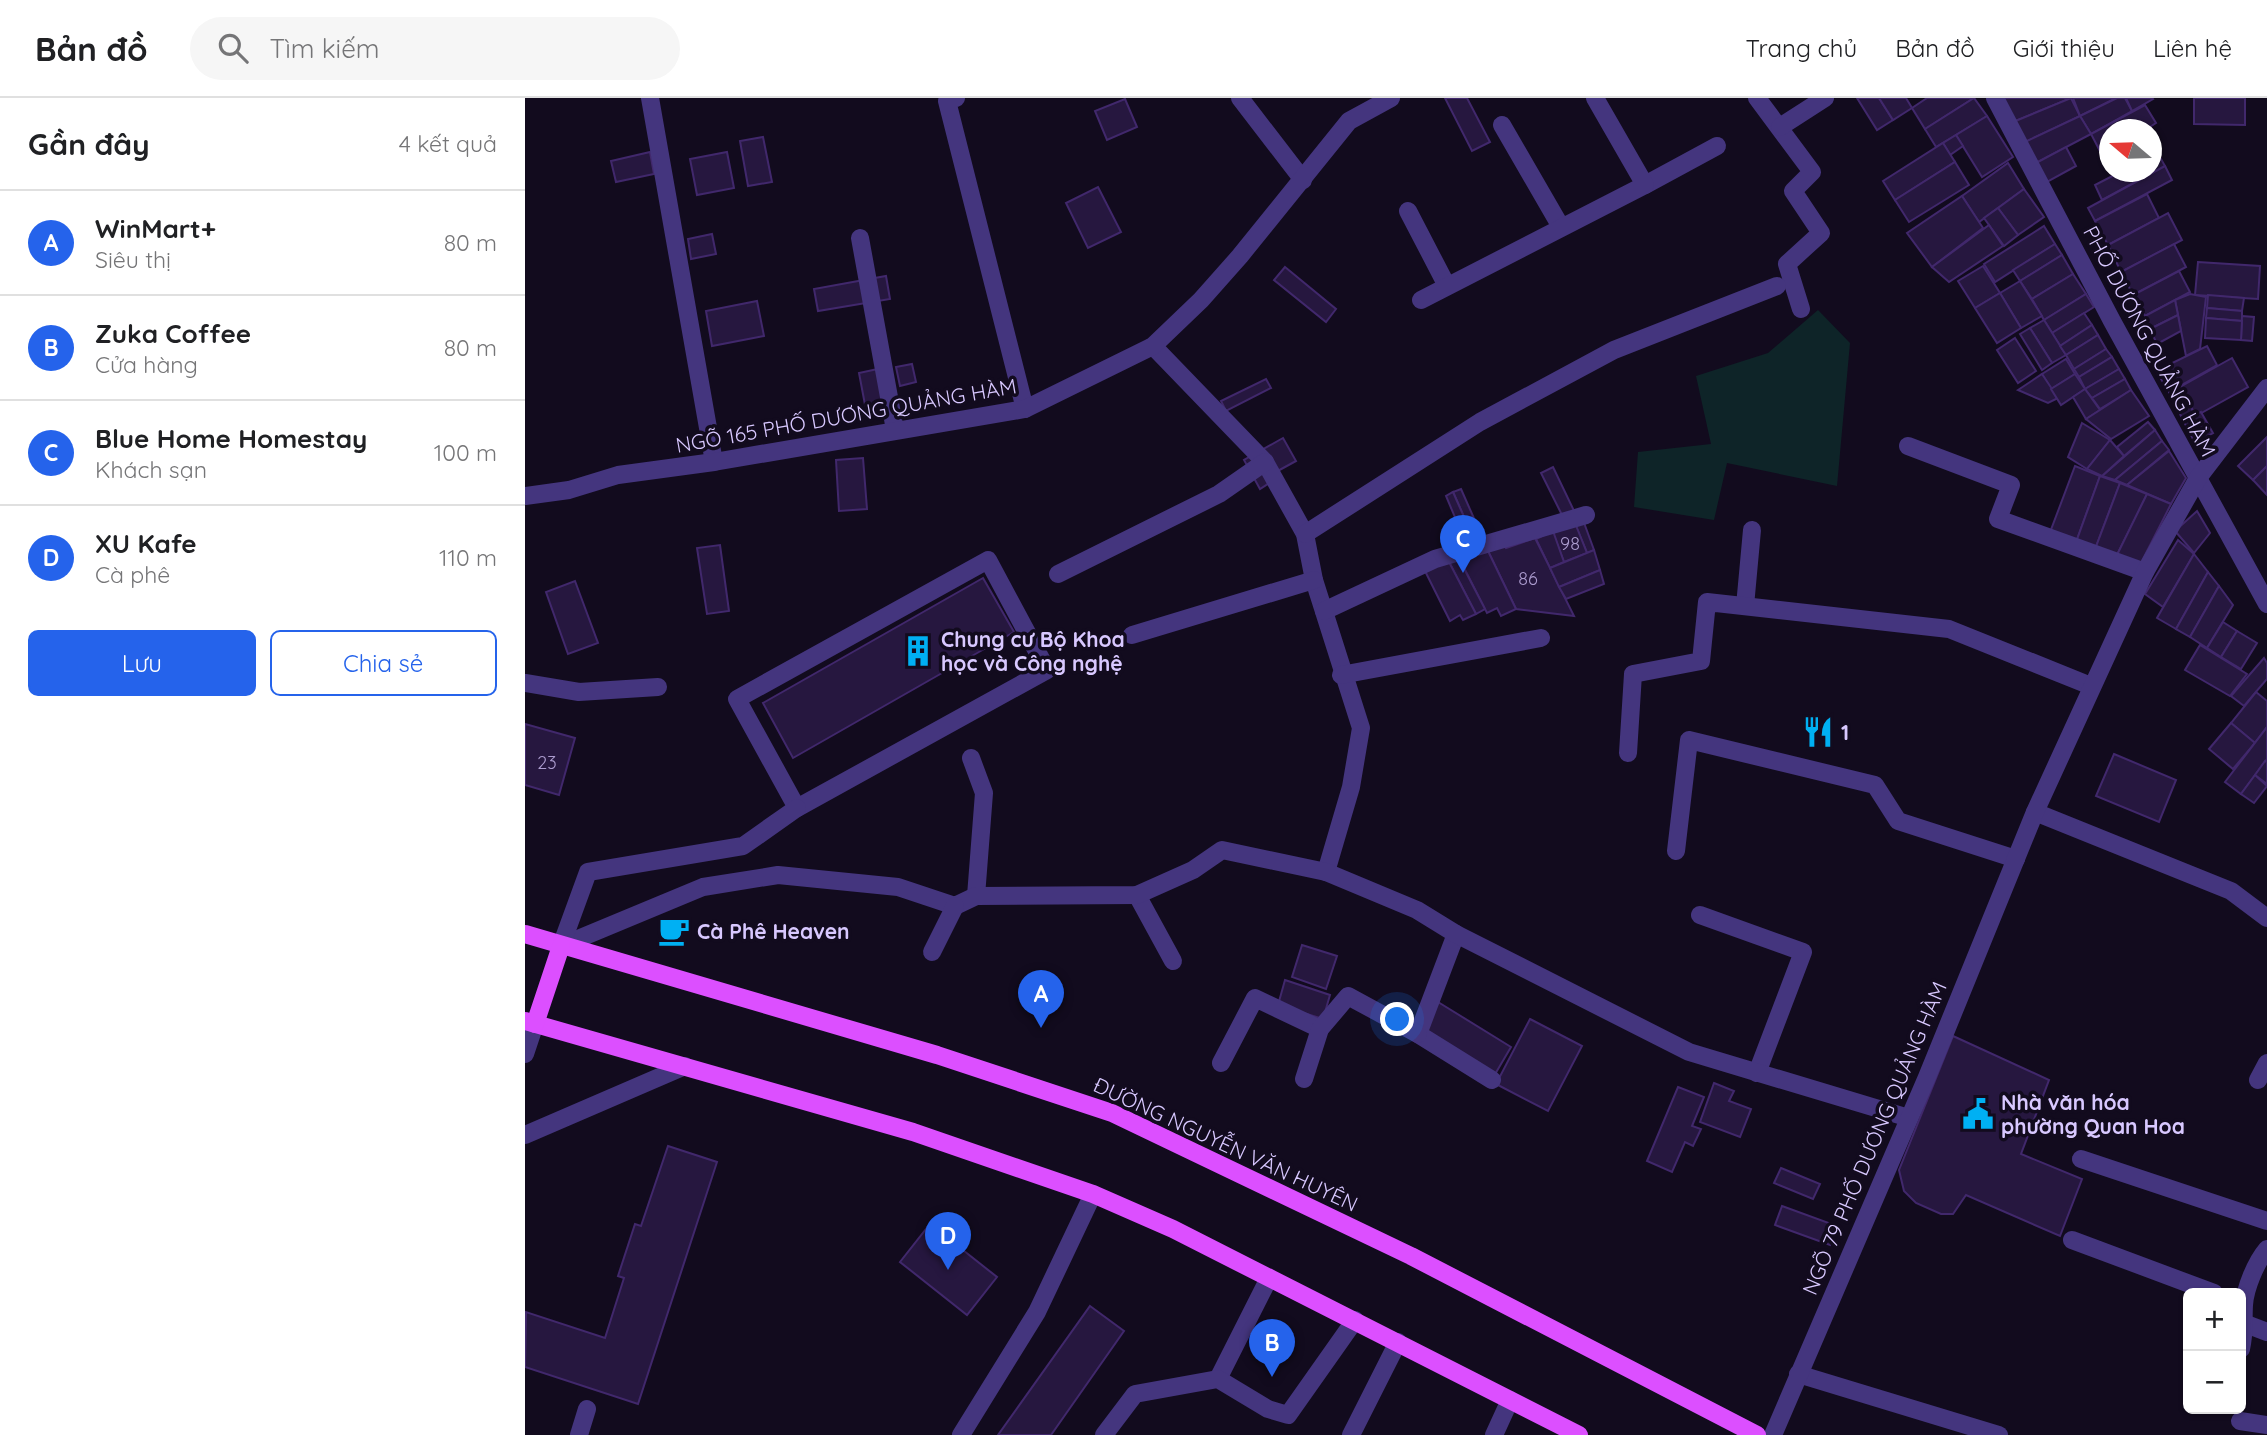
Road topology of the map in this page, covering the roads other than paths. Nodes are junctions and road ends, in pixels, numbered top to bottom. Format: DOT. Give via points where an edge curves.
graph roads {
  1 [pos="650,98"];
  2 [pos="1240,98"];
  3 [pos="1391,98"];
  4 [pos="1595,98"];
  5 [pos="1757,98"];
  6 [pos="1825,98"];
  7 [pos="1995,98"];
  8 [pos="950,99"];
  9 [pos="1501,125"];
  10 [pos="1780,127"];
  11 [pos="1717,146"];
  12 [pos="1303,180"];
  13 [pos="1645,185"];
  14 [pos="1408,211"];
  15 [pos="1561,228"];
  16 [pos="860,238"];
  17 [pos="1447,286"];
  18 [pos="1777,286"];
  19 [pos="1421,300"];
  20 [pos="1801,309"];
  21 [pos="1153,346"];
  22 [pos="2267,388"];
  23 [pos="1025,409"];
  24 [pos="895,430"];
  25 [pos="1908,446"];
  26 [pos="1265,461"];
  27 [pos="714,462"];
  28 [pos="2198,478"];
  29 [pos="525,496"];
  30 [pos="1586,515"];
  31 [pos="1752,530"];
  32 [pos="1305,534"];
  33 [pos="2145,572"];
  34 [pos="1058,574"];
  35 [pos="1314,580"];
  36 [pos="2267,604"];
  37 [pos="1745,606"];
  38 [pos="1324,611"];
  39 [pos="1132,635"];
  40 [pos="1541,638"];
  41 [pos="1342,675"];
  42 [pos="525,683"];
  43 [pos="2091,686"];
  44 [pos="658,687"];
  45 [pos="1628,753"];
  46 [pos="971,758"];
  47 [pos="797,808"];
  48 [pos="2035,812"];
  49 [pos="1676,851"];
  50 [pos="2016,859"];
  51 [pos="1326,872"];
  52 [pos="1137,895"];
  53 [pos="977,896"];
  54 [pos="955,906"];
  55 [pos="1700,915"];
  56 [pos="2267,918"];
  57 [pos="525,934"];
  58 [pos="1456,934"];
  59 [pos="561,946"];
  60 [pos="932,952"];
  61 [pos="1173,961"];
  62 [pos="530,1023"];
  63 [pos="1319,1029"];
  64 [pos="1418,1034"];
  65 [pos="525,1054"];
  66 [pos="1221,1063"];
  67 [pos="2267,1063"];
  68 [pos="685,1066"];
  69 [pos="1757,1073"];
  70 [pos="1304,1079"];
  71 [pos="1492,1080"];
  72 [pos="2258,1080"];
  73 [pos="1909,1118"];
  74 [pos="525,1135"];
  75 [pos="2081,1159"];
  76 [pos="1093,1194"];
  77 [pos="2267,1221"];
  78 [pos="2072,1241"];
  79 [pos="2267,1249"];
  80 [pos="1269,1278"];
  81 [pos="2200,1288"];
  82 [pos="2246,1293"];
  83 [pos="1355,1320"];
  84 [pos="2246,1324"];
  85 [pos="2267,1332"];
  86 [pos="1398,1342"];
  87 [pos="1798,1374"];
  88 [pos="1217,1379"];
  89 [pos="1510,1400"];
  90 [pos="587,1409"];
  91 [pos="2240,1421"];
  92 [pos="2267,1425"];
  93 [pos="579,1435"];
  94 [pos="961,1435"];
  95 [pos="1104,1435"];
  96 [pos="1352,1435"];
  97 [pos="1494,1435"];
  98 [pos="1579,1435"];
  99 [pos="1757,1435"];
  100 [pos="1773,1435"];
  101 [pos="1999,1435"];
  1 -- 27 [label="street"];
  2 -- 12 [label="street"];
  3 -- 12 [label="street, NGÕ 165 PHỐ DƯƠNG QUẢNG HÀM" via="1349,121"];
  4 -- 13 [label="street"];
  5 -- 10 [label="street"];
  6 -- 10 [label="street"];
  7 -- 28 [label="street, PHỐ DƯƠNG QUẢNG HÀM"];
  8 -- 23 [label="street"];
  9 -- 15 [label="street"];
  10 -- 20 [label="street" via="1812,172 1793,191 1821,233 1787,264"];
  11 -- 13 [label="street"];
  12 -- 21 [label="street, NGÕ 165 PHỐ DƯƠNG QUẢNG HÀM" via="1201,300"];
  13 -- 15 [label="street"];
  14 -- 17 [label="street"];
  15 -- 17 [label="street"];
  16 -- 24 [label="street"];
  17 -- 19 [label="street"];
  18 -- 32 [label="street" via="1614,350 1480,422"];
  21 -- 23 [label="street, NGÕ 165 PHỐ DƯƠNG QUẢNG HÀM"];
  21 -- 26 [label="street"];
  22 -- 28 [label="street, NGÕ 79 PHỐ DƯƠNG QUẢNG HÀM"];
  23 -- 24 [label="street, NGÕ 165 PHỐ DƯƠNG QUẢNG HÀM"];
  24 -- 27 [label="street, NGÕ 165 PHỐ DƯƠNG QUẢNG HÀM"];
  25 -- 33 [label="street" via="2011,485 1998,519"];
  26 -- 32 [label="street"];
  26 -- 34 [label="street" via="1219,494"];
  27 -- 29 [label="street, NGÕ 165 PHỐ DƯƠNG QUẢNG HÀM" via="618,475 569,490"];
  28 -- 33 [label="street, NGÕ 79 PHỐ DƯƠNG QUẢNG HÀM"];
  28 -- 36 [label="street, PHỐ DƯƠNG QUẢNG HÀM"];
  30 -- 38 [label="street" via="1435,559"];
  31 -- 37 [label="street"];
  32 -- 35 [label="street"];
  33 -- 43 [label="street, NGÕ 79 PHỐ DƯƠNG QUẢNG HÀM"];
  35 -- 38 [label="street"];
  35 -- 39 [label="street"];
  37 -- 43 [label="street" via="1949,629"];
  37 -- 45 [label="street" via="1707,602 1701,661 1633,674"];
  38 -- 41 [label="street"];
  40 -- 41 [label="street"];
  41 -- 51 [label="street" via="1360,729 1351,787"];
  42 -- 44 [label="street" via="579,692"];
  43 -- 48 [label="street, NGÕ 79 PHỐ DƯƠNG QUẢNG HÀM"];
  46 -- 53 [label="street" via="984,793"];
  47 -- 47 [label="street" via="1047,670 988,560 737,699"];
  47 -- 59 [label="street" via="743,846 588,872"];
  48 -- 50 [label="street, NGÕ 79 PHỐ DƯƠNG QUẢNG HÀM"];
  48 -- 56 [label="street" via="2231,891"];
  49 -- 50 [label="street" via="1689,740 1875,785 1898,821"];
  50 -- 73 [label="street, NGÕ 79 PHỐ DƯƠNG QUẢNG HÀM"];
  51 -- 52 [label="street" via="1222,850 1193,870"];
  51 -- 58 [label="street" via="1417,910"];
  52 -- 53 [label="street"];
  52 -- 61 [label="street"];
  53 -- 54 [label="street"];
  54 -- 59 [label="street" via="898,887 778,875 703,887"];
  54 -- 60 [label="street"];
  55 -- 69 [label="street" via="1803,952"];
  57 -- 59 [label="main road, ĐƯỜNG NGUYỄN VĂN HUYÊN"];
  58 -- 64 [label="street"];
  58 -- 69 [label="street" via="1689,1052"];
  59 -- 62 [label="main road"];
  59 -- 99 [label="main road, ĐƯỜNG NGUYỄN VĂN HUYÊN" via="937,1055 1112,1113 1411,1256"];
  62 -- 65 [label="street"];
  62 -- 68 [label="main road"];
  63 -- 64 [label="street" via="1348,996"];
  63 -- 66 [label="street" via="1255,998"];
  63 -- 70 [label="street"];
  64 -- 71 [label="street"];
  67 -- 72 [label="street"];
  68 -- 74 [label="street"];
  68 -- 76 [label="main road" via="913,1132"];
  69 -- 73 [label="street"];
  73 -- 87 [label="street, NGÕ 79 PHỐ DƯƠNG QUẢNG HÀM"];
  75 -- 77 [label="street"];
  76 -- 80 [label="main road"];
  76 -- 94 [label="street" via="1037,1312"];
  78 -- 81 [label="street"];
  79 -- 82 [label="street"];
  80 -- 83 [label="main road"];
  80 -- 88 [label="street"];
  83 -- 86 [label="main road"];
  83 -- 88 [label="street" via="1288,1415 1268,1409"];
  84 -- 85 [label="street"];
  86 -- 89 [label="main road"];
  86 -- 96 [label="street"];
  87 -- 100 [label="street, NGÕ 79 PHỐ DƯƠNG QUẢNG HÀM"];
  87 -- 101 [label="street"];
  88 -- 95 [label="street" via="1135,1394"];
  89 -- 97 [label="street"];
  89 -- 98 [label="main road"];
  90 -- 93 [label="street"];
  91 -- 92 [label="street"];
}
